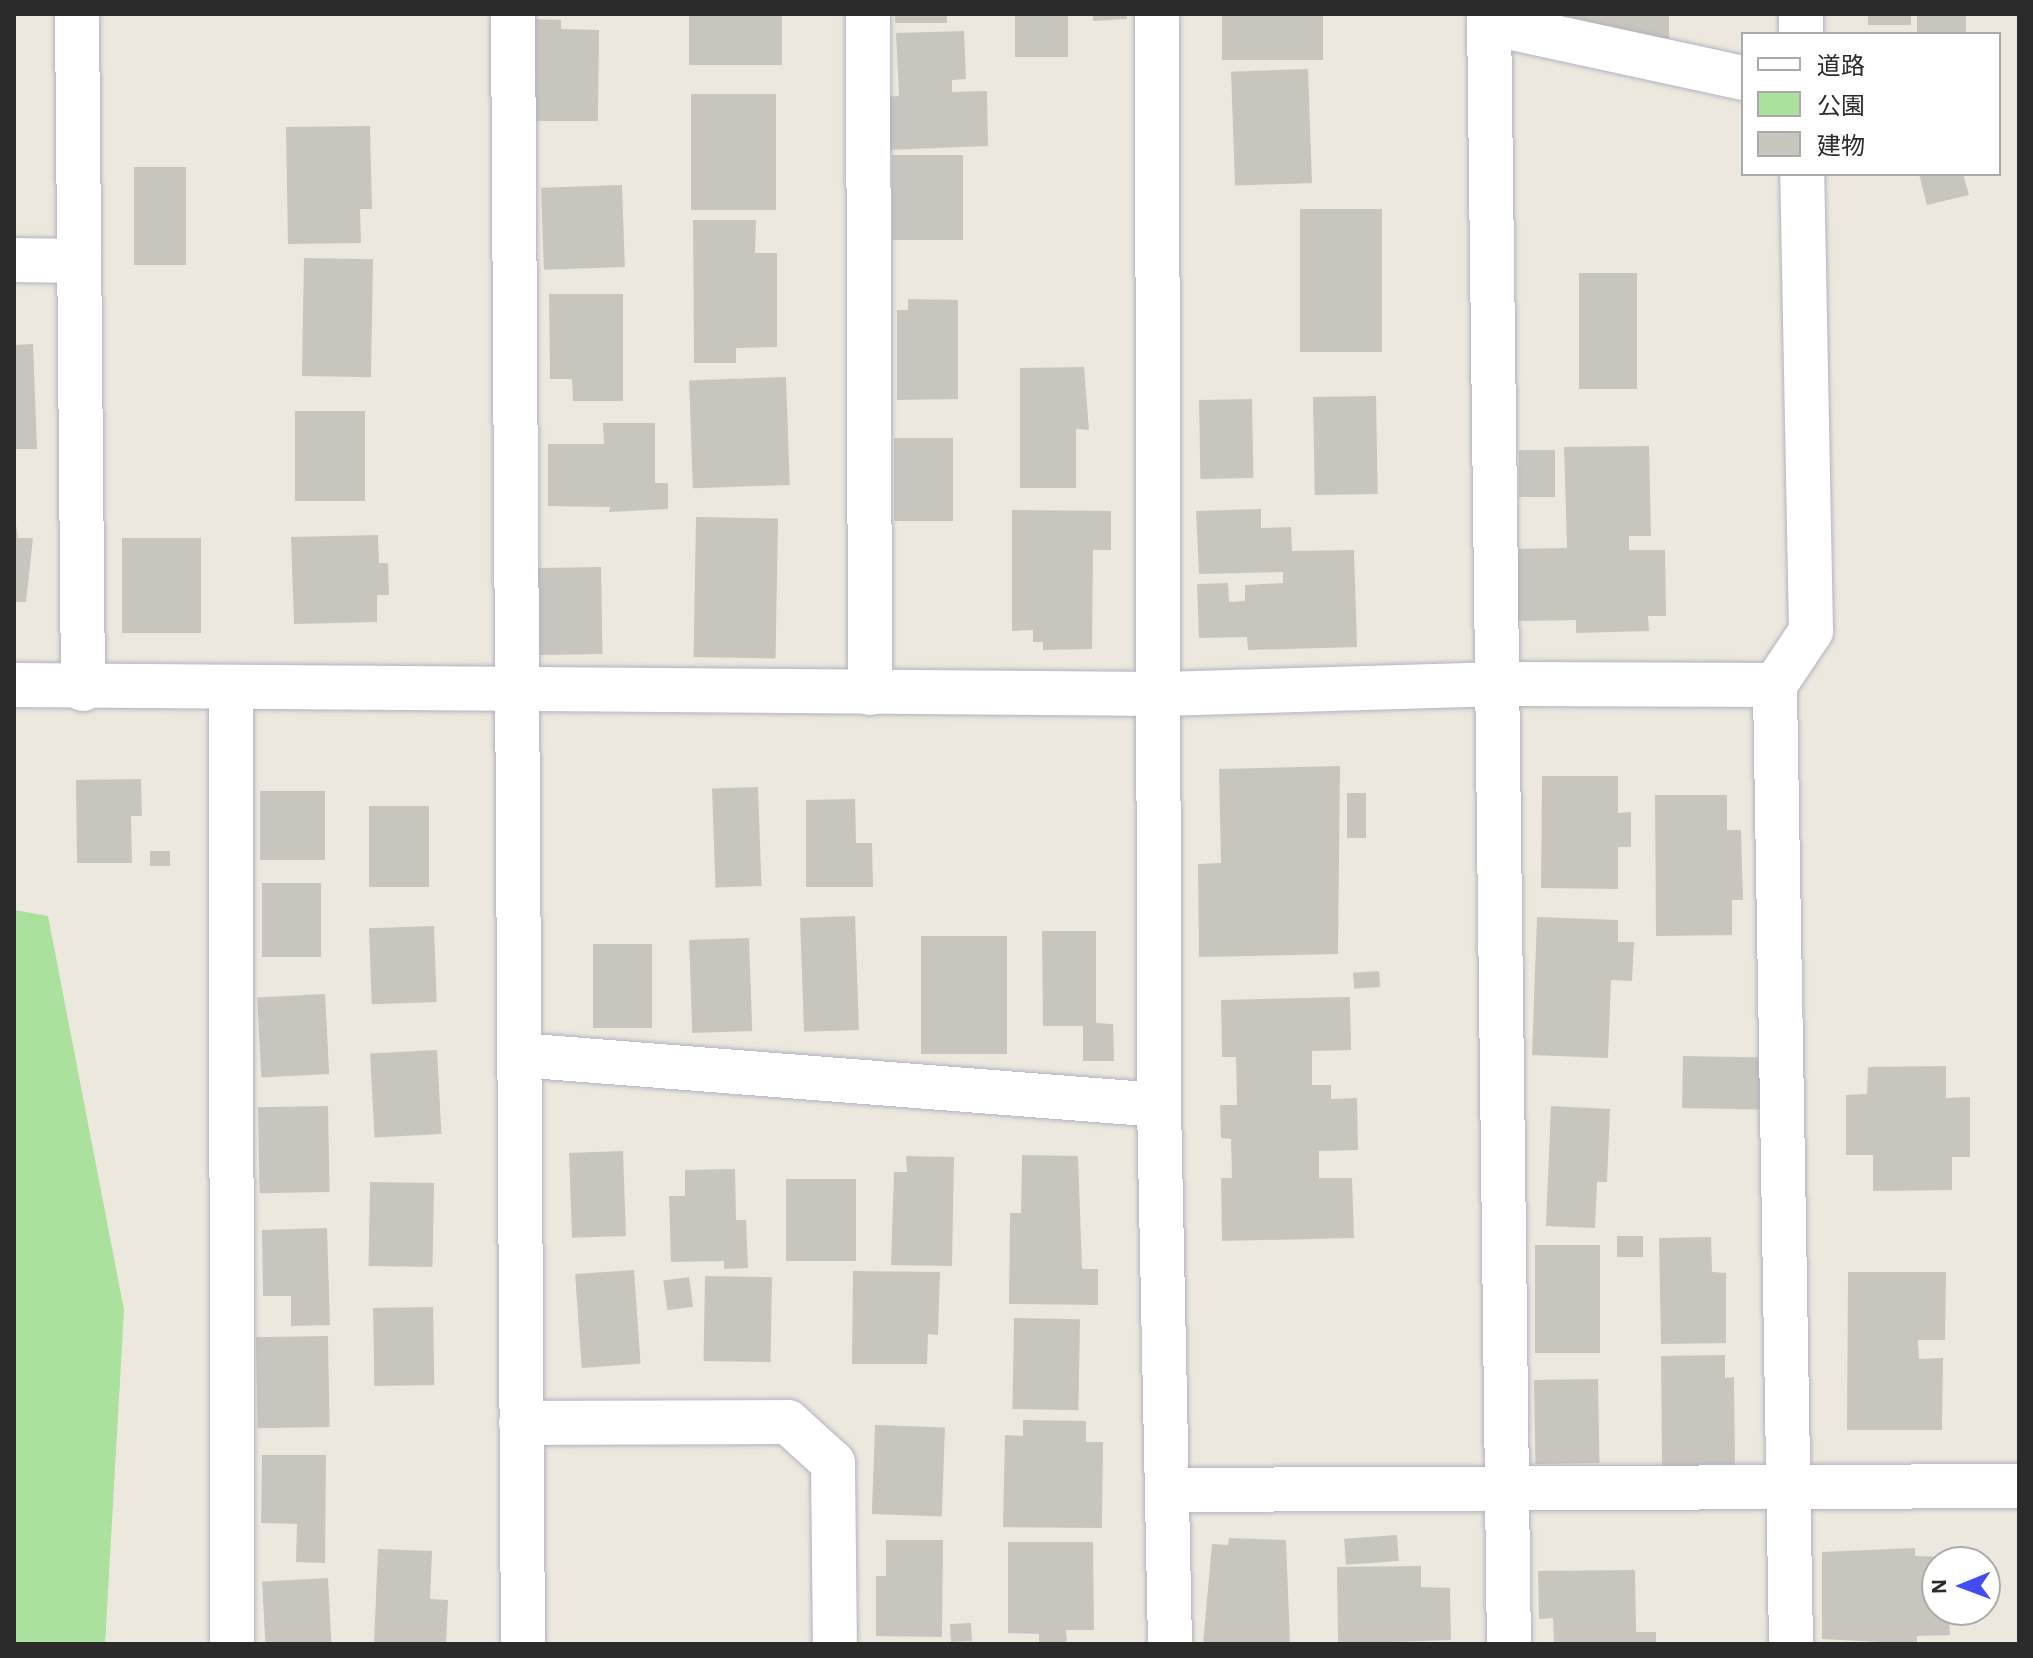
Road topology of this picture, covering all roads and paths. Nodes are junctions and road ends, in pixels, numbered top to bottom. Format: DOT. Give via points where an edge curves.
graph roads {
  1 [pos="77,14"];
  2 [pos="513,14"];
  3 [pos="868,14"];
  4 [pos="1157,14"];
  5 [pos="1489,18"];
  6 [pos="1741,78"];
  7 [pos="1802,176"];
  8 [pos="14,260"];
  9 [pos="79,261"];
  10 [pos="1501,684"];
  11 [pos="14,685"];
  12 [pos="1775,685"];
  13 [pos="83,689"];
  14 [pos="231,689"];
  15 [pos="517,691"];
  16 [pos="870,693"];
  17 [pos="1162,694"];
  18 [pos="519,1055"];
  19 [pos="1159,1105"];
  20 [pos="521,1423"];
  21 [pos="2019,1486"];
  22 [pos="1790,1488"];
  23 [pos="1510,1489"];
  24 [pos="1170,1490"];
  25 [pos="232,1644"];
  26 [pos="523,1644"];
  27 [pos="835,1644"];
  28 [pos="1170,1644"];
  29 [pos="1509,1644"];
  30 [pos="1791,1644"];
  1 -- 9 [label="street"];
  2 -- 15 [label="street"];
  3 -- 16 [label="street"];
  4 -- 17 [label="street"];
  5 -- 6 [label="street"];
  5 -- 10 [label="street"];
  7 -- 12 [label="street" via="1811,631"];
  8 -- 9 [label="street"];
  9 -- 13 [label="street"];
  10 -- 12 [label="street"];
  10 -- 17 [label="street"];
  10 -- 23 [label="street"];
  11 -- 13 [label="street"];
  12 -- 22 [label="street"];
  13 -- 14 [label="street"];
  14 -- 15 [label="street"];
  14 -- 25 [label="street"];
  15 -- 16 [label="street"];
  15 -- 18 [label="street"];
  16 -- 17 [label="street"];
  17 -- 19 [label="street"];
  18 -- 19 [label="street"];
  18 -- 20 [label="street"];
  19 -- 24 [label="street"];
  20 -- 26 [label="street"];
  20 -- 27 [label="street" via="788,1422 833,1463"];
  21 -- 22 [label="street"];
  22 -- 23 [label="street"];
  22 -- 30 [label="street"];
  23 -- 24 [label="street"];
  23 -- 29 [label="street"];
  24 -- 28 [label="street"];
}
